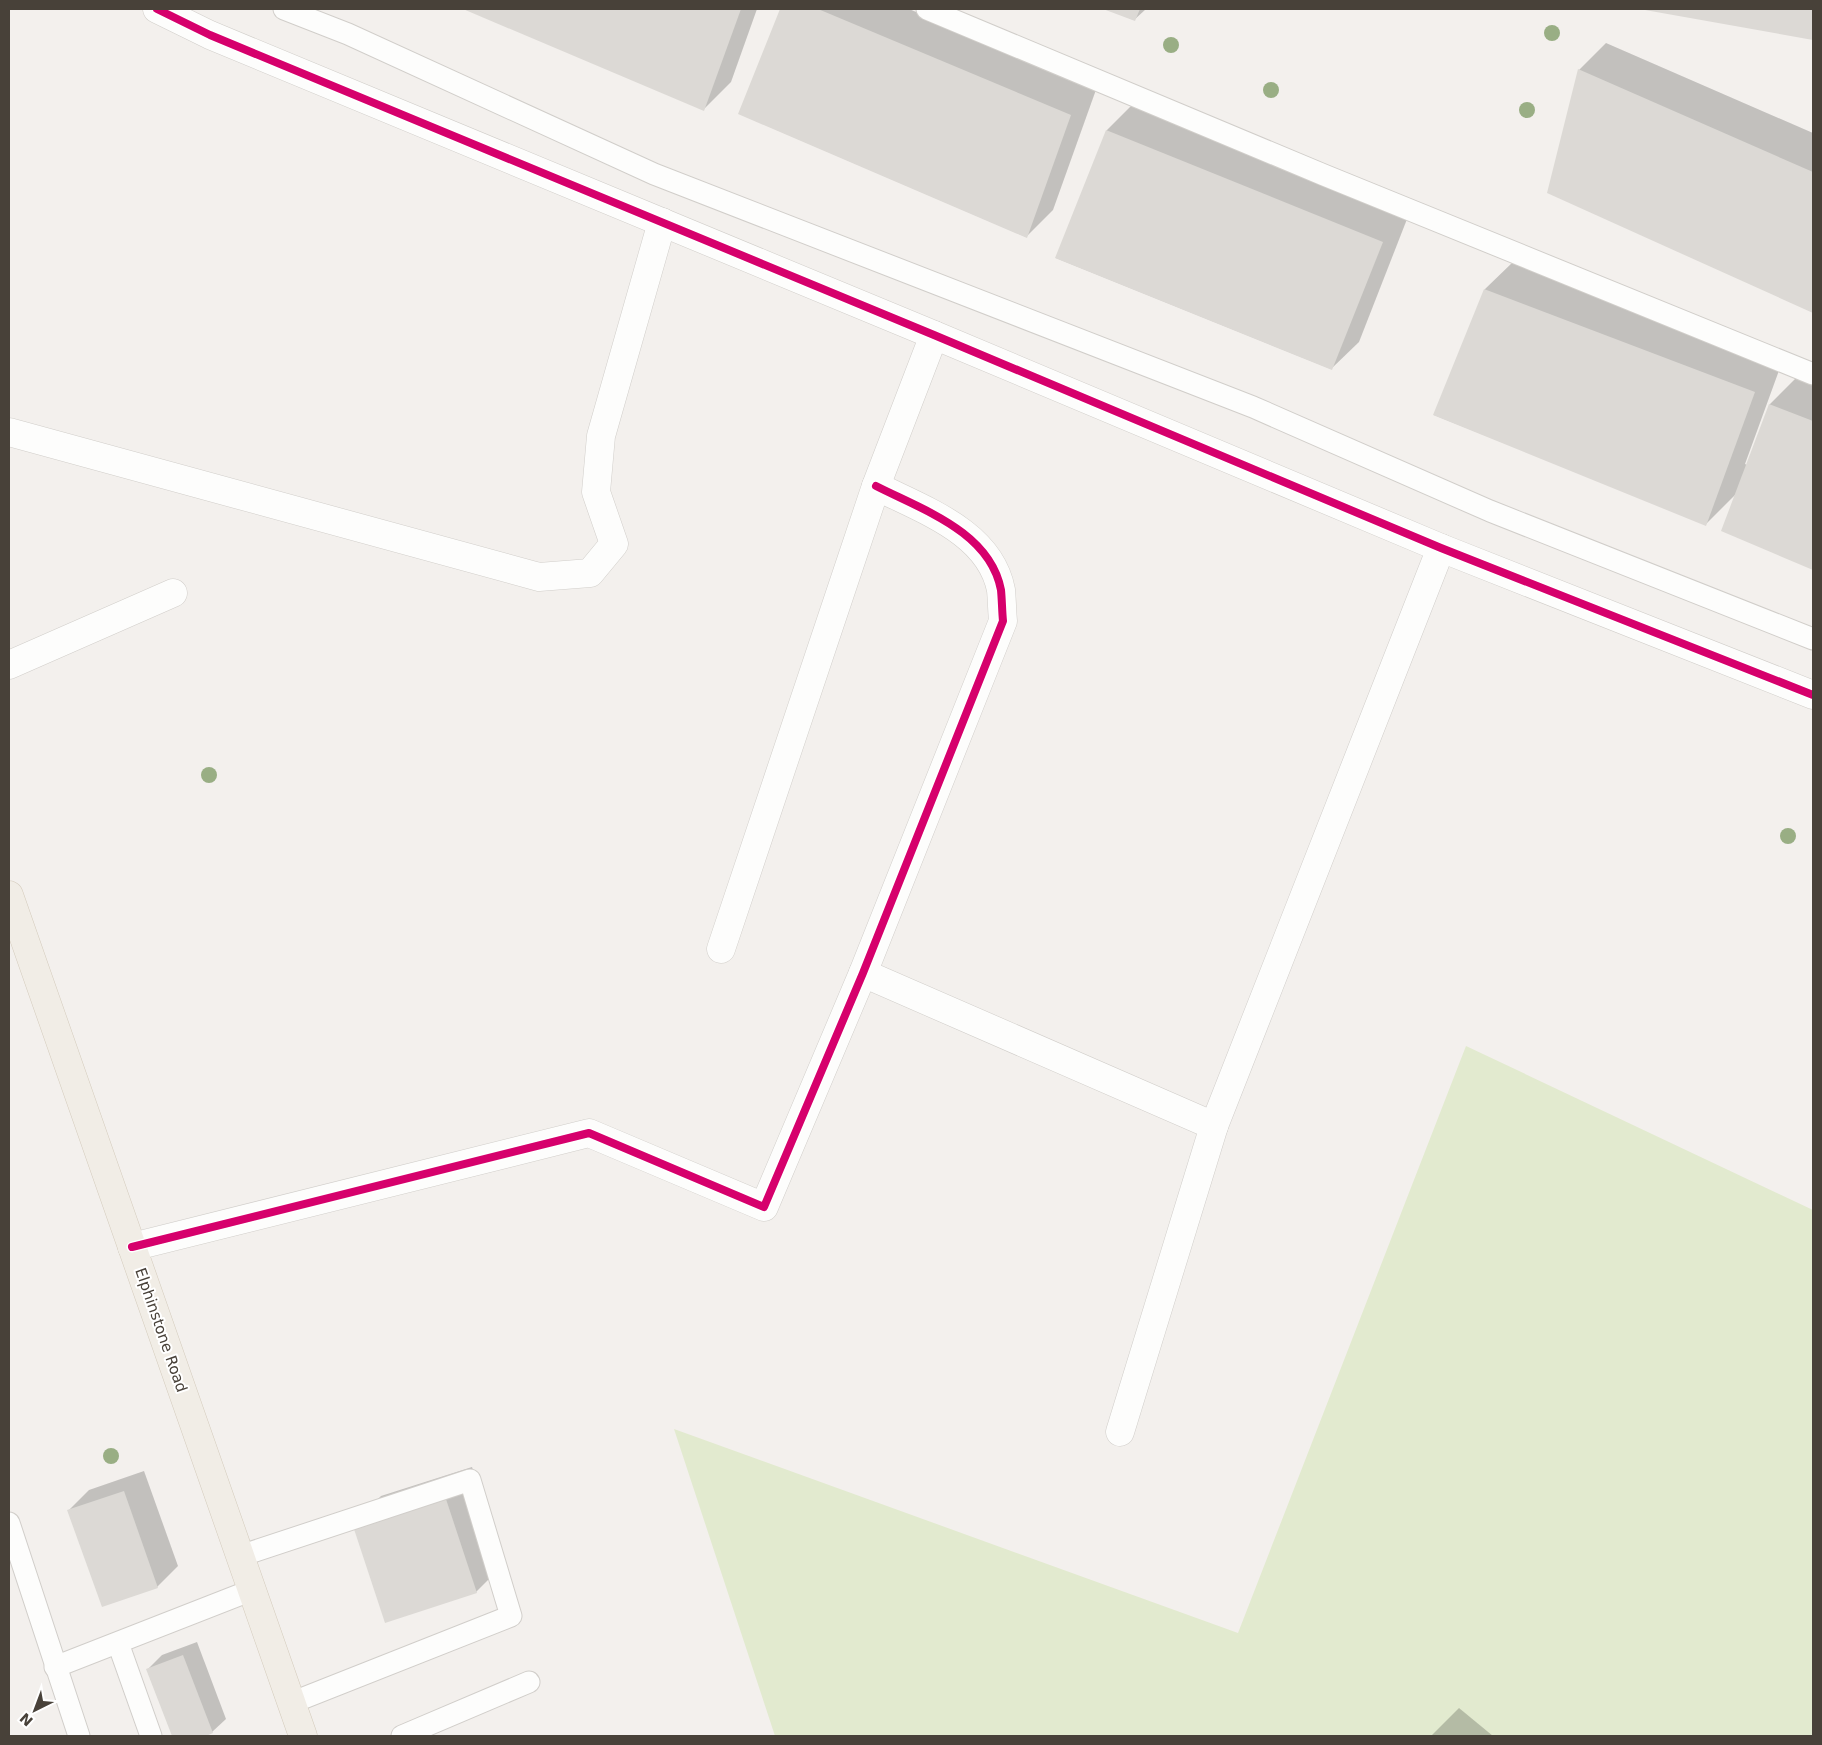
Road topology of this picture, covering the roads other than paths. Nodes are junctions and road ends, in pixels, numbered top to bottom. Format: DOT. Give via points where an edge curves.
graph roads {
  1 [pos="157,9"];
  2 [pos="284,9"];
  3 [pos="927,9"];
  4 [pos="662,222"];
  5 [pos="934,335"];
  6 [pos="1813,374"];
  7 [pos="9,432"];
  8 [pos="876,486"];
  9 [pos="1441,548"];
  10 [pos="173,593"];
  11 [pos="1813,639"];
  12 [pos="9,665"];
  13 [pos="1813,695"];
  14 [pos="9,895"];
  15 [pos="721,949"];
  16 [pos="863,973"];
  17 [pos="1214,1126"];
  18 [pos="132,1247"];
  19 [pos="1120,1432"];
  20 [pos="9,1523"];
  21 [pos="240,1556"];
  22 [pos="252,1590"];
  23 [pos="118,1643"];
  24 [pos="55,1667"];
  25 [pos="530,1682"];
  26 [pos="292,1703"];
  27 [pos="79,1736"];
  28 [pos="151,1736"];
  29 [pos="303,1736"];
  30 [pos="402,1736"];
  1 -- 4 [label="street" via="210,35"];
  2 -- 11 [label="lane" via="348,34 654,174 1253,406 1490,511"];
  3 -- 6 [label="lane"];
  4 -- 5 [label="street"];
  4 -- 7 [label="street" via="601,436 596,492 614,544 590,573 539,577"];
  5 -- 8 [label="street"];
  5 -- 9 [label="street"];
  8 -- 15 [label="street"];
  8 -- 16 [label="street" via="962,531 988,559 1000,590 1003,621"];
  9 -- 13 [label="street"];
  9 -- 17 [label="street"];
  10 -- 12 [label="street"];
  14 -- 18 [label="main road, Elphinstone Road"];
  16 -- 17 [label="street"];
  16 -- 18 [label="street" via="764,1207 589,1132"];
  17 -- 19 [label="street"];
  18 -- 21 [label="main road, Elphinstone Road"];
  20 -- 24 [label="lane"];
  21 -- 22 [label="main road, Elphinstone Road"];
  21 -- 26 [label="lane" via="470,1480 511,1616"];
  22 -- 23 [label="lane"];
  22 -- 26 [label="main road, Elphinstone Road"];
  23 -- 24 [label="lane"];
  23 -- 28 [label="lane"];
  24 -- 27 [label="lane"];
  25 -- 30 [label="lane"];
  26 -- 29 [label="main road, Elphinstone Road"];
}
